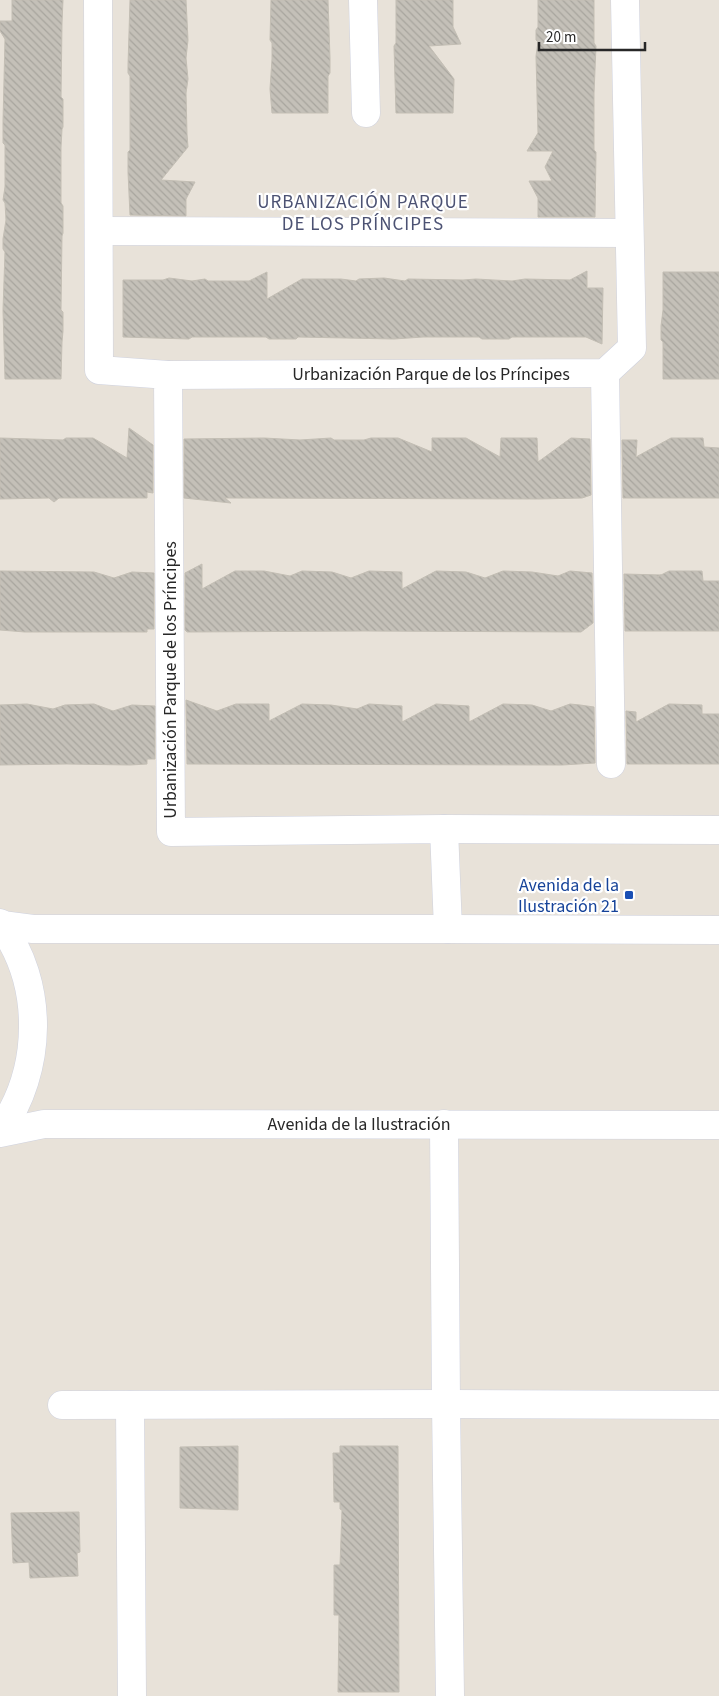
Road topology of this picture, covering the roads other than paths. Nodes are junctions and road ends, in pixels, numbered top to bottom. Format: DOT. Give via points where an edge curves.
graph roads {
  1 [pos="98,0"];
  2 [pos="363,0"];
  3 [pos="626,0"];
  4 [pos="366,113"];
  5 [pos="99,231"];
  6 [pos="629,233"];
  7 [pos="605,373"];
  8 [pos="168,375"];
  9 [pos="611,764"];
  10 [pos="444,829"];
  11 [pos="719,830"];
  12 [pos="1,924"];
  13 [pos="448,929"];
  14 [pos="719,930"];
  15 [pos="444,1124"];
  16 [pos="719,1125"];
  17 [pos="0,1132"];
  18 [pos="446,1404"];
  19 [pos="62,1405"];
  20 [pos="130,1405"];
  21 [pos="719,1406"];
  22 [pos="132,1696"];
  23 [pos="450,1696"];
  1 -- 5 [label="street, Urbanización Parque de los Príncipes"];
  2 -- 4 [label="street"];
  3 -- 6 [label="street"];
  5 -- 6 [label="street"];
  5 -- 8 [label="street, Urbanización Parque de los Príncipes" via="99,370"];
  6 -- 7 [label="street" via="632,348"];
  7 -- 8 [label="street, Urbanización Parque de los Príncipes"];
  7 -- 9 [label="street"];
  8 -- 10 [label="street, Urbanización Parque de los Príncipes" via="171,832"];
  10 -- 11 [label="street, Urbanización Parque de los Príncipes"];
  10 -- 13 [label="street"];
  12 -- 13 [label="street" via="33,929"];
  12 -- 17 [label="street" via="24,972 34,1027 21,1093"];
  13 -- 14 [label="street"];
  15 -- 16 [label="street, Avenida de la Ilustración"];
  15 -- 17 [label="street, Avenida de la Ilustración" via="44,1124"];
  15 -- 18 [label="street"];
  18 -- 20 [label="street"];
  18 -- 21 [label="street"];
  18 -- 23 [label="street"];
  19 -- 20 [label="street"];
  20 -- 22 [label="street"];
}
